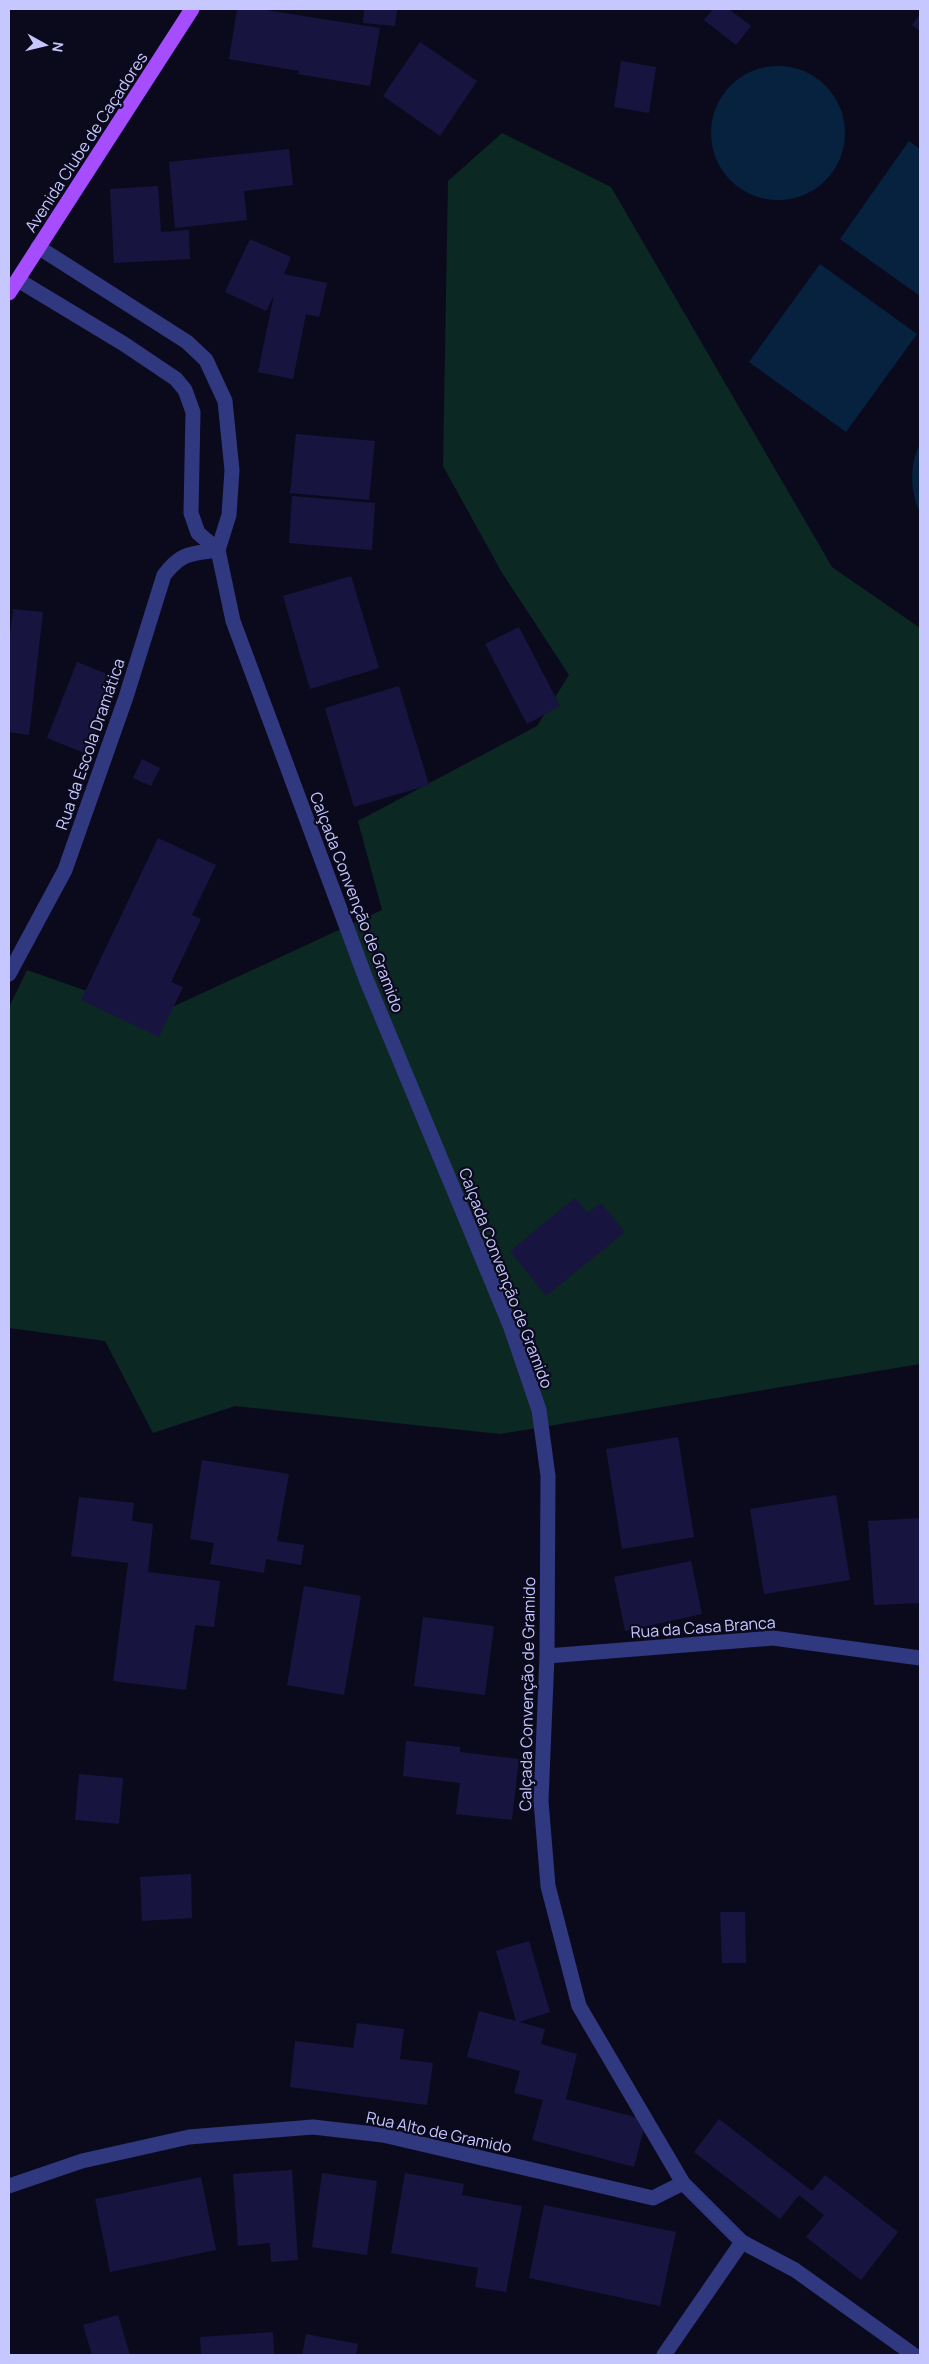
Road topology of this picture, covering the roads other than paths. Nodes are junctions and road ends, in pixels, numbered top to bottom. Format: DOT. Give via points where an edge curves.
graph roads {
  1 [pos="192,9"];
  2 [pos="38,247"];
  3 [pos="18,280"];
  4 [pos="9,293"];
  5 [pos="218,550"];
  6 [pos="9,974"];
  7 [pos="547,1656"];
  8 [pos="920,1658"];
  9 [pos="683,2184"];
  10 [pos="9,2186"];
  11 [pos="742,2242"];
  12 [pos="664,2355"];
  13 [pos="914,2355"];
  1 -- 2 [label="main road, Avenida Clube de Caçadores"];
  2 -- 3 [label="main road, Avenida Clube de Caçadores"];
  2 -- 5 [label="street, Calçada Convenção de Gramido" via="187,342 206,360 225,400 232,470 229,515"];
  3 -- 4 [label="main road, Avenida Clube de Caçadores"];
  3 -- 5 [label="street" via="124,344 176,379 185,390 193,412 191,513 198,533"];
  5 -- 6 [label="street, Rua da Escola Dramática" via="189,554 176,560 164,575 65,870"];
  5 -- 7 [label="street, Calçada Convenção de Gramido" via="233,621 366,980 510,1325 539,1410 548,1476"];
  7 -- 8 [label="street, Rua da Casa Branca" via="774,1638"];
  7 -- 9 [label="street, Calçada Convenção de Gramido" via="541,1801 547,1877 576,1997"];
  9 -- 10 [label="street, Rua Alto de Gramido" via="653,2198 383,2135 313,2127 189,2137 82,2161"];
  9 -- 11 [label="street, Calçada Convenção de Gramido"];
  11 -- 12 [label="street"];
  11 -- 13 [label="street, Calçada Convenção de Gramido" via="795,2270"];
}
